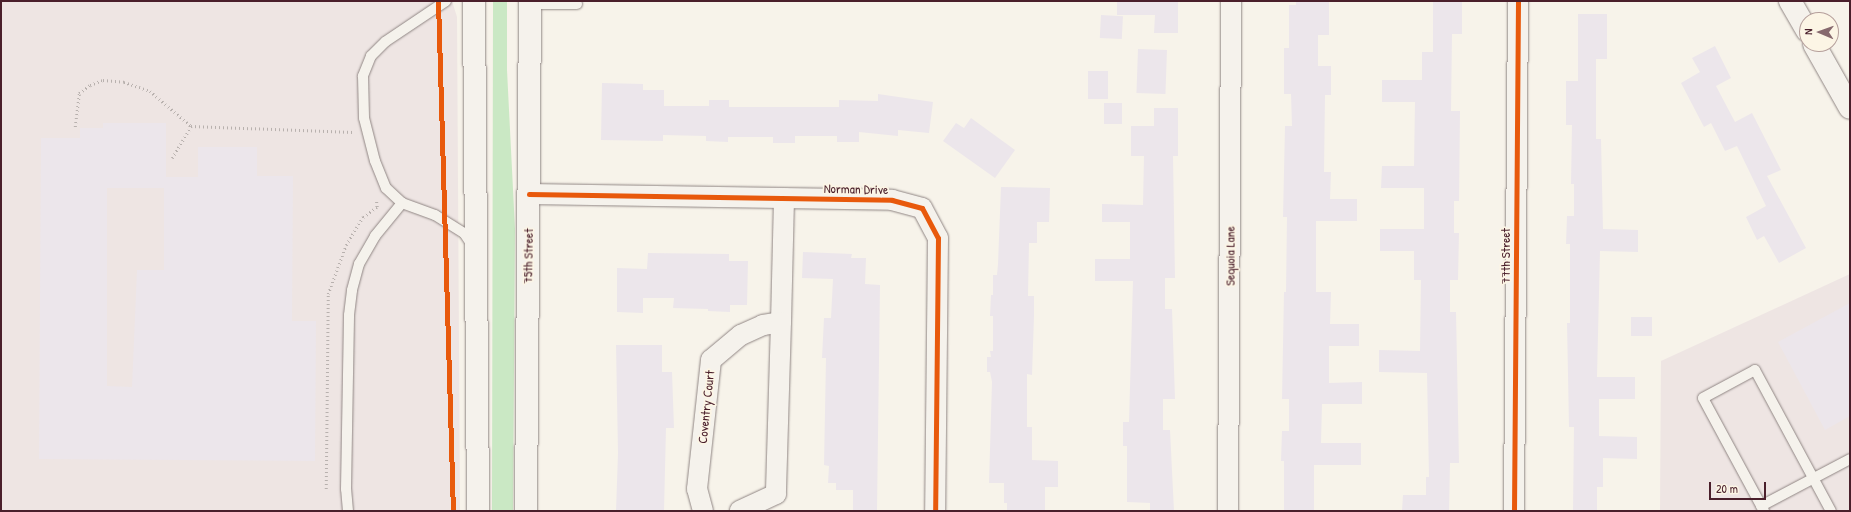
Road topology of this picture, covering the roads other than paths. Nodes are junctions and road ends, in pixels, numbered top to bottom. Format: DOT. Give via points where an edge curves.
graph roads {
  1 [pos="446,1"];
  2 [pos="474,1"];
  3 [pos="1231,1"];
  4 [pos="1518,1"];
  5 [pos="1790,1"];
  6 [pos="530,3"];
  7 [pos="577,4"];
  8 [pos="1799,17"];
  9 [pos="1818,52"];
  10 [pos="1850,108"];
  11 [pos="529,194"];
  12 [pos="784,198"];
  13 [pos="402,203"];
  14 [pos="476,250"];
  15 [pos="782,322"];
  16 [pos="1850,459"];
  17 [pos="1813,478"];
  18 [pos="1762,508"];
  19 [pos="348,511"];
  20 [pos="478,511"];
  21 [pos="526,511"];
  22 [pos="702,511"];
  23 [pos="740,511"];
  24 [pos="935,511"];
  25 [pos="1228,511"];
  26 [pos="1514,511"];
  27 [pos="1830,511"];
  1 -- 13 [label="lane" via="385,42 371,56 363,76 364,118 375,161 386,188"];
  2 -- 14 [label="main road"];
  3 -- 25 [label="street, Sequoia Lane"];
  4 -- 26 [label="street, 77th Street"];
  5 -- 8 [label="main road"];
  6 -- 7 [label="lane"];
  6 -- 11 [label="main road, 75th Street"];
  9 -- 10 [label="main road"];
  11 -- 12 [label="street, Norman Drive"];
  11 -- 21 [label="main road, 75th Street"];
  12 -- 15 [label="street"];
  12 -- 24 [label="street, Norman Drive" via="892,200 922,208 938,238"];
  13 -- 14 [label="lane" via="434,215 458,229"];
  13 -- 19 [label="lane" via="375,236 359,264 352,290 349,315 346,490"];
  14 -- 20 [label="main road"];
  15 -- 22 [label="street, Coventry Court" via="763,325 741,335 711,360 697,489"];
  15 -- 23 [label="street" via="776,494"];
  16 -- 17 [label="lane"];
  17 -- 18 [label="lane"];
  17 -- 18 [label="lane" via="1755,370 1703,398"];
  17 -- 27 [label="lane"];
}
